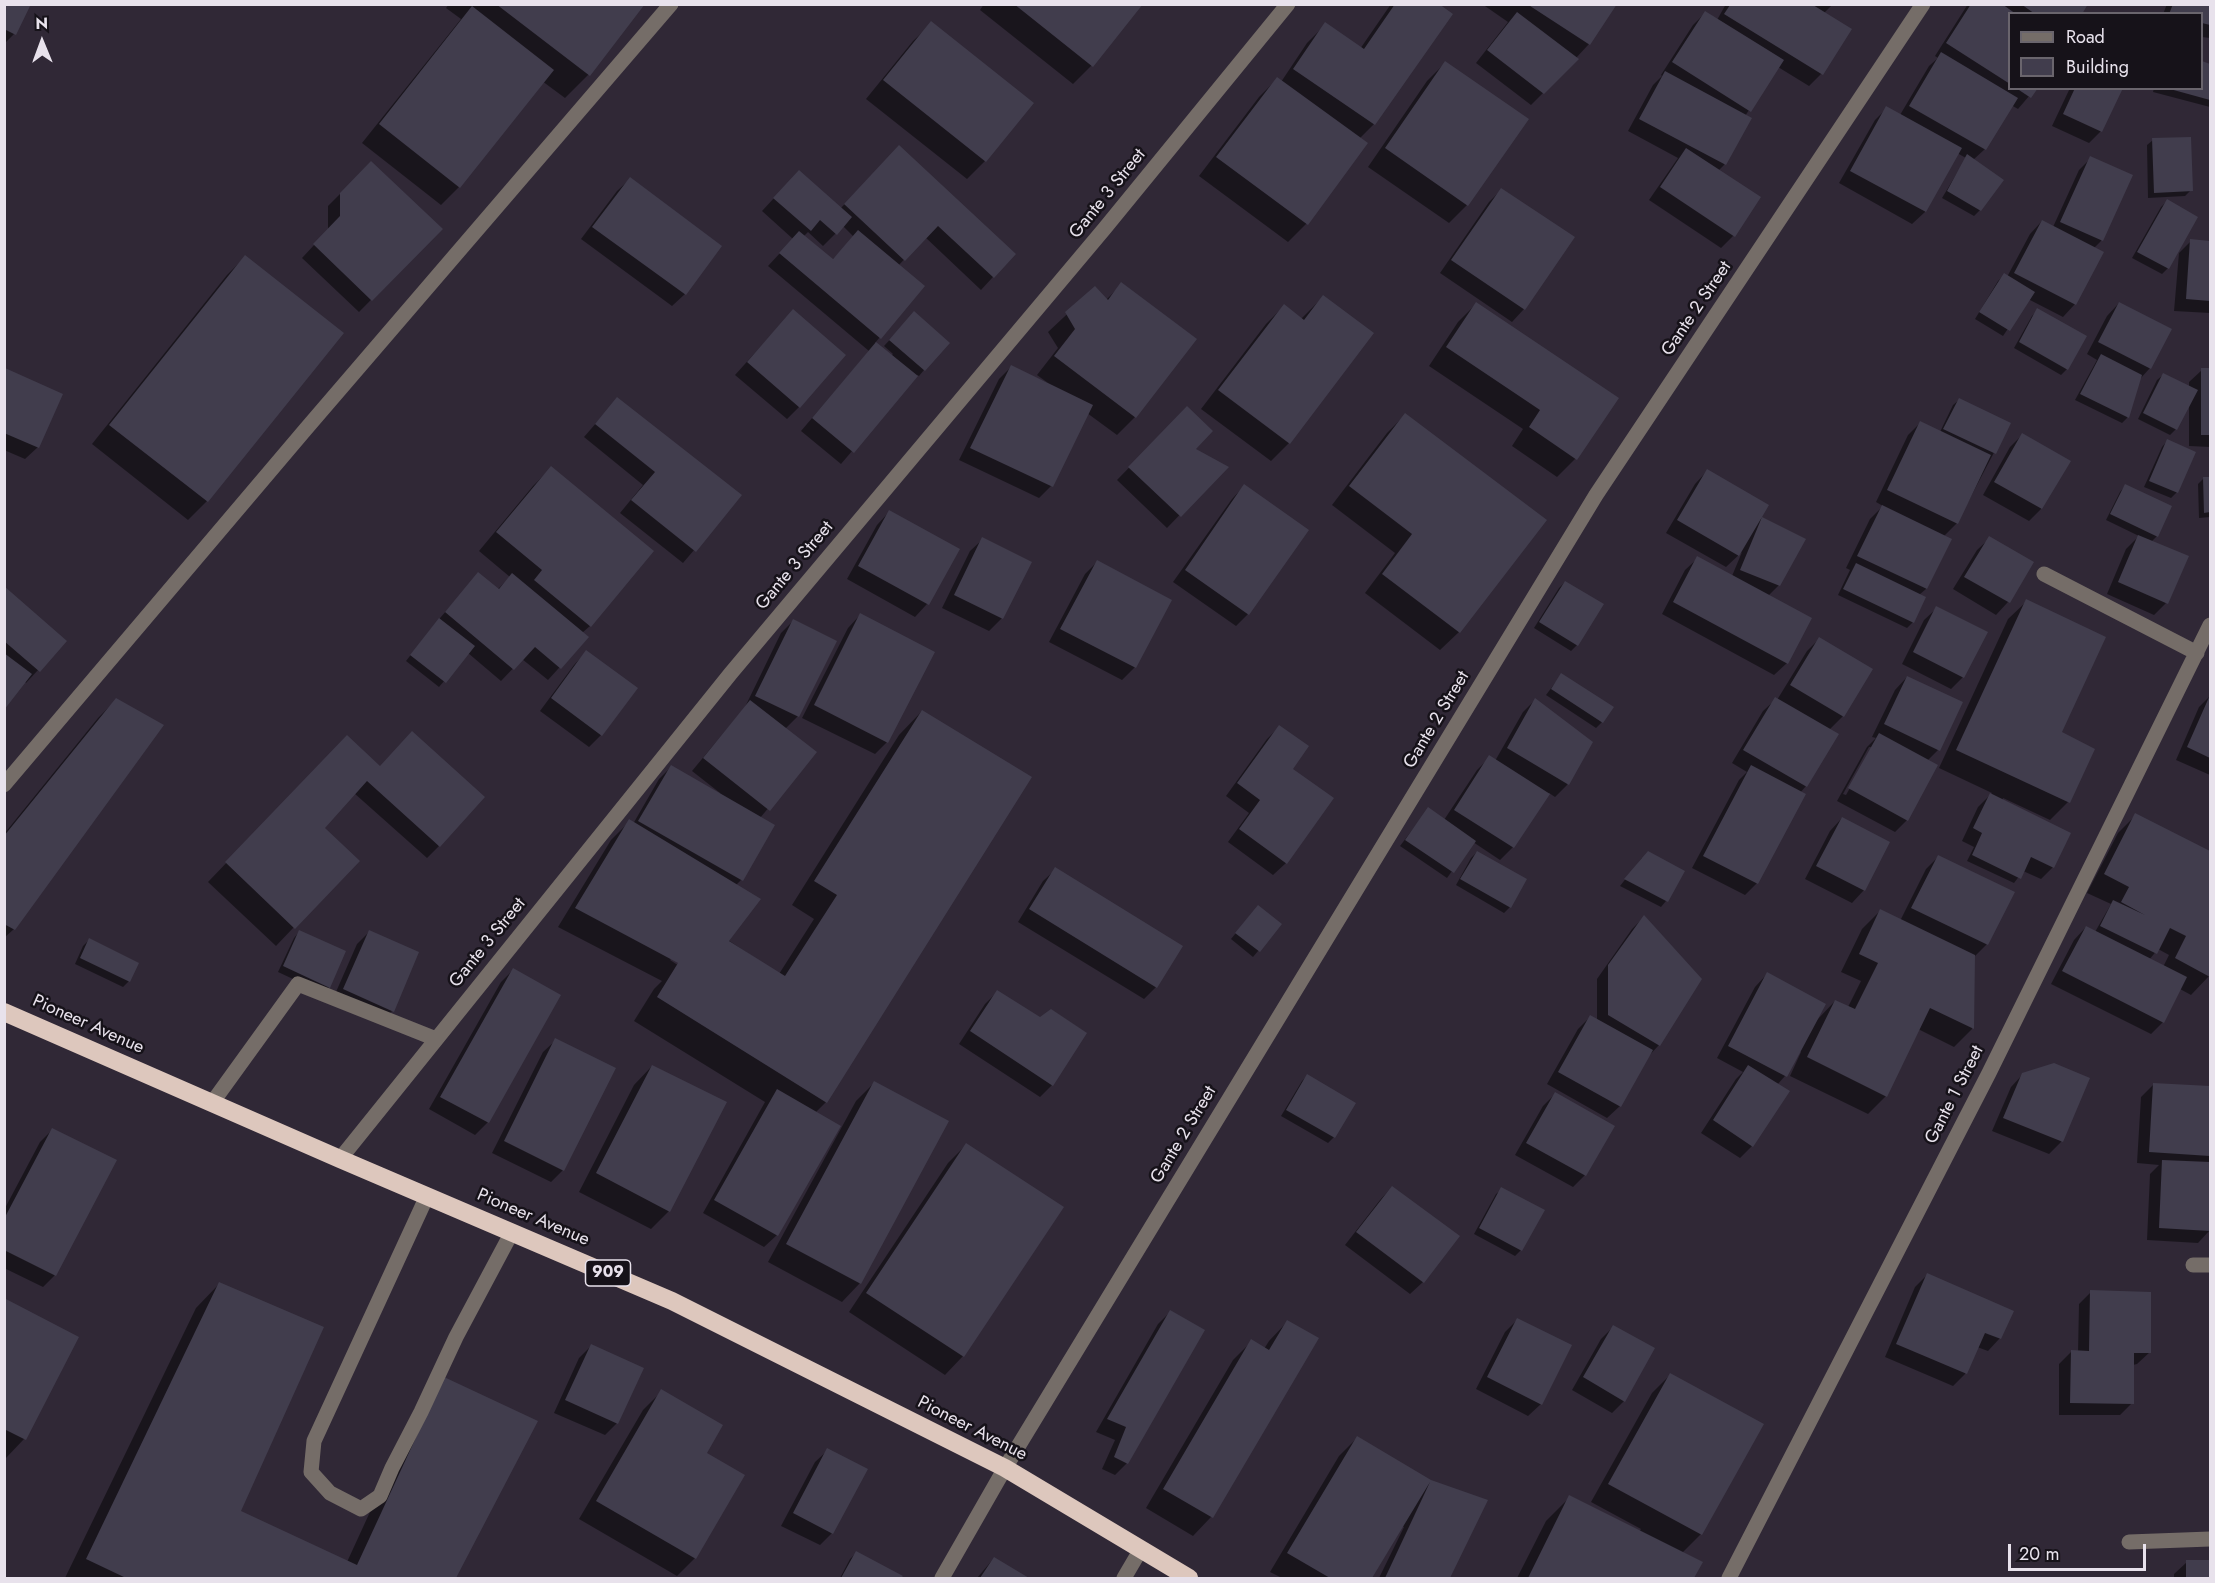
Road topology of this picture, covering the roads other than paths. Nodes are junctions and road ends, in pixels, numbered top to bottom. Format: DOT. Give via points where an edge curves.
graph roads {
  1 [pos="671,4"];
  2 [pos="1288,4"];
  3 [pos="1923,4"];
  4 [pos="2044,574"];
  5 [pos="2211,625"];
  6 [pos="2197,653"];
  7 [pos="4,784"];
  8 [pos="4,1011"];
  9 [pos="436,1039"];
  10 [pos="212,1103"];
  11 [pos="340,1159"];
  12 [pos="428,1196"];
  13 [pos="512,1232"];
  14 [pos="2193,1265"];
  15 [pos="2211,1265"];
  16 [pos="1005,1468"];
  17 [pos="2211,1539"];
  18 [pos="2129,1542"];
  19 [pos="1141,1549"];
  20 [pos="942,1578"];
  21 [pos="1124,1578"];
  22 [pos="1189,1578"];
  23 [pos="1729,1578"];
  1 -- 7 [label="street"];
  2 -- 9 [label="street, Gante 3 Street" via="730,673"];
  3 -- 16 [label="street, Gante 2 Street" via="1596,495"];
  4 -- 6 [label="street"];
  5 -- 6 [label="street, Gante 1 Street"];
  6 -- 23 [label="street, Gante 1 Street" via="1989,1073"];
  8 -- 10 [label="highway, Pioneer Avenue / 909"];
  9 -- 10 [label="street" via="298,984"];
  9 -- 11 [label="street, Gante 3 Street"];
  10 -- 11 [label="highway, Pioneer Avenue / 909"];
  11 -- 12 [label="highway, Pioneer Avenue / 909"];
  12 -- 13 [label="highway, Pioneer Avenue / 909"];
  12 -- 13 [label="street" via="314,1442 311,1472 330,1493 361,1509 380,1496 456,1337"];
  13 -- 16 [label="highway, Pioneer Avenue / 909" via="672,1300"];
  14 -- 15 [label="street"];
  16 -- 19 [label="highway, Pioneer Avenue / 909"];
  16 -- 20 [label="street, Gante 2 Street"];
  17 -- 18 [label="street"];
  19 -- 21 [label="street"];
  19 -- 22 [label="highway, Pioneer Avenue / 909"];
}
